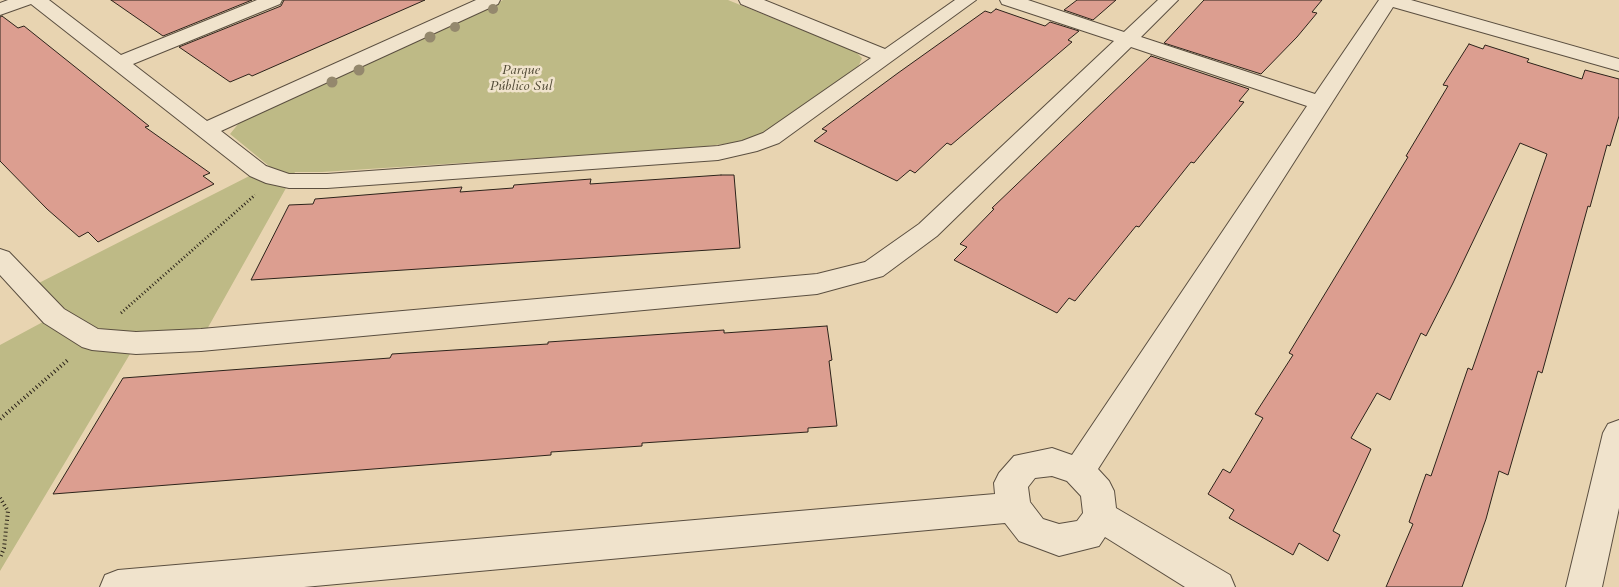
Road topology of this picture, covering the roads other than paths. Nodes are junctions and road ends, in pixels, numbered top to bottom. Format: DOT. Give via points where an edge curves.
graph roads {
  1 [pos="26,0"];
  2 [pos="37,0"];
  3 [pos="273,0"];
  4 [pos="490,0"];
  5 [pos="748,0"];
  6 [pos="967,0"];
  7 [pos="1009,0"];
  8 [pos="1169,0"];
  9 [pos="1389,0"];
  10 [pos="0,9"];
  11 [pos="1130,39"];
  12 [pos="887,57"];
  13 [pos="119,63"];
  14 [pos="1619,65"];
  15 [pos="1321,103"];
  16 [pos="206,130"];
  17 [pos="0,258"];
  18 [pos="1619,433"];
  19 [pos="1079,471"];
  20 [pos="1013,507"];
  21 [pos="1611,513"];
  22 [pos="1100,516"];
  23 [pos="118,587"];
  24 [pos="1217,587"];
  25 [pos="1584,587"];
  1 -- 10 [label="street"];
  2 -- 13 [label="street"];
  3 -- 13 [label="street"];
  4 -- 16 [label="street"];
  5 -- 12 [label="street"];
  6 -- 12 [label="street"];
  7 -- 11 [label="street"];
  8 -- 11 [label="street"];
  9 -- 14 [label="street"];
  9 -- 15 [label="street"];
  11 -- 15 [label="street"];
  11 -- 17 [label="street" via="928,230 874,269 818,284 136,344 92,339 54,316"];
  12 -- 16 [label="street" via="771,138 718,153 327,181 274,178 258,171"];
  13 -- 16 [label="street"];
  15 -- 19 [label="street"];
  18 -- 21 [label="street"];
  19 -- 20 [label="street" via="1052,462 1026,466 1011,483"];
  19 -- 22 [label="street" via="1097,491"];
  20 -- 22 [label="street" via="1031,530 1060,540 1086,535"];
  20 -- 23 [label="street"];
  21 -- 25 [label="street"];
  22 -- 24 [label="street"];
}
